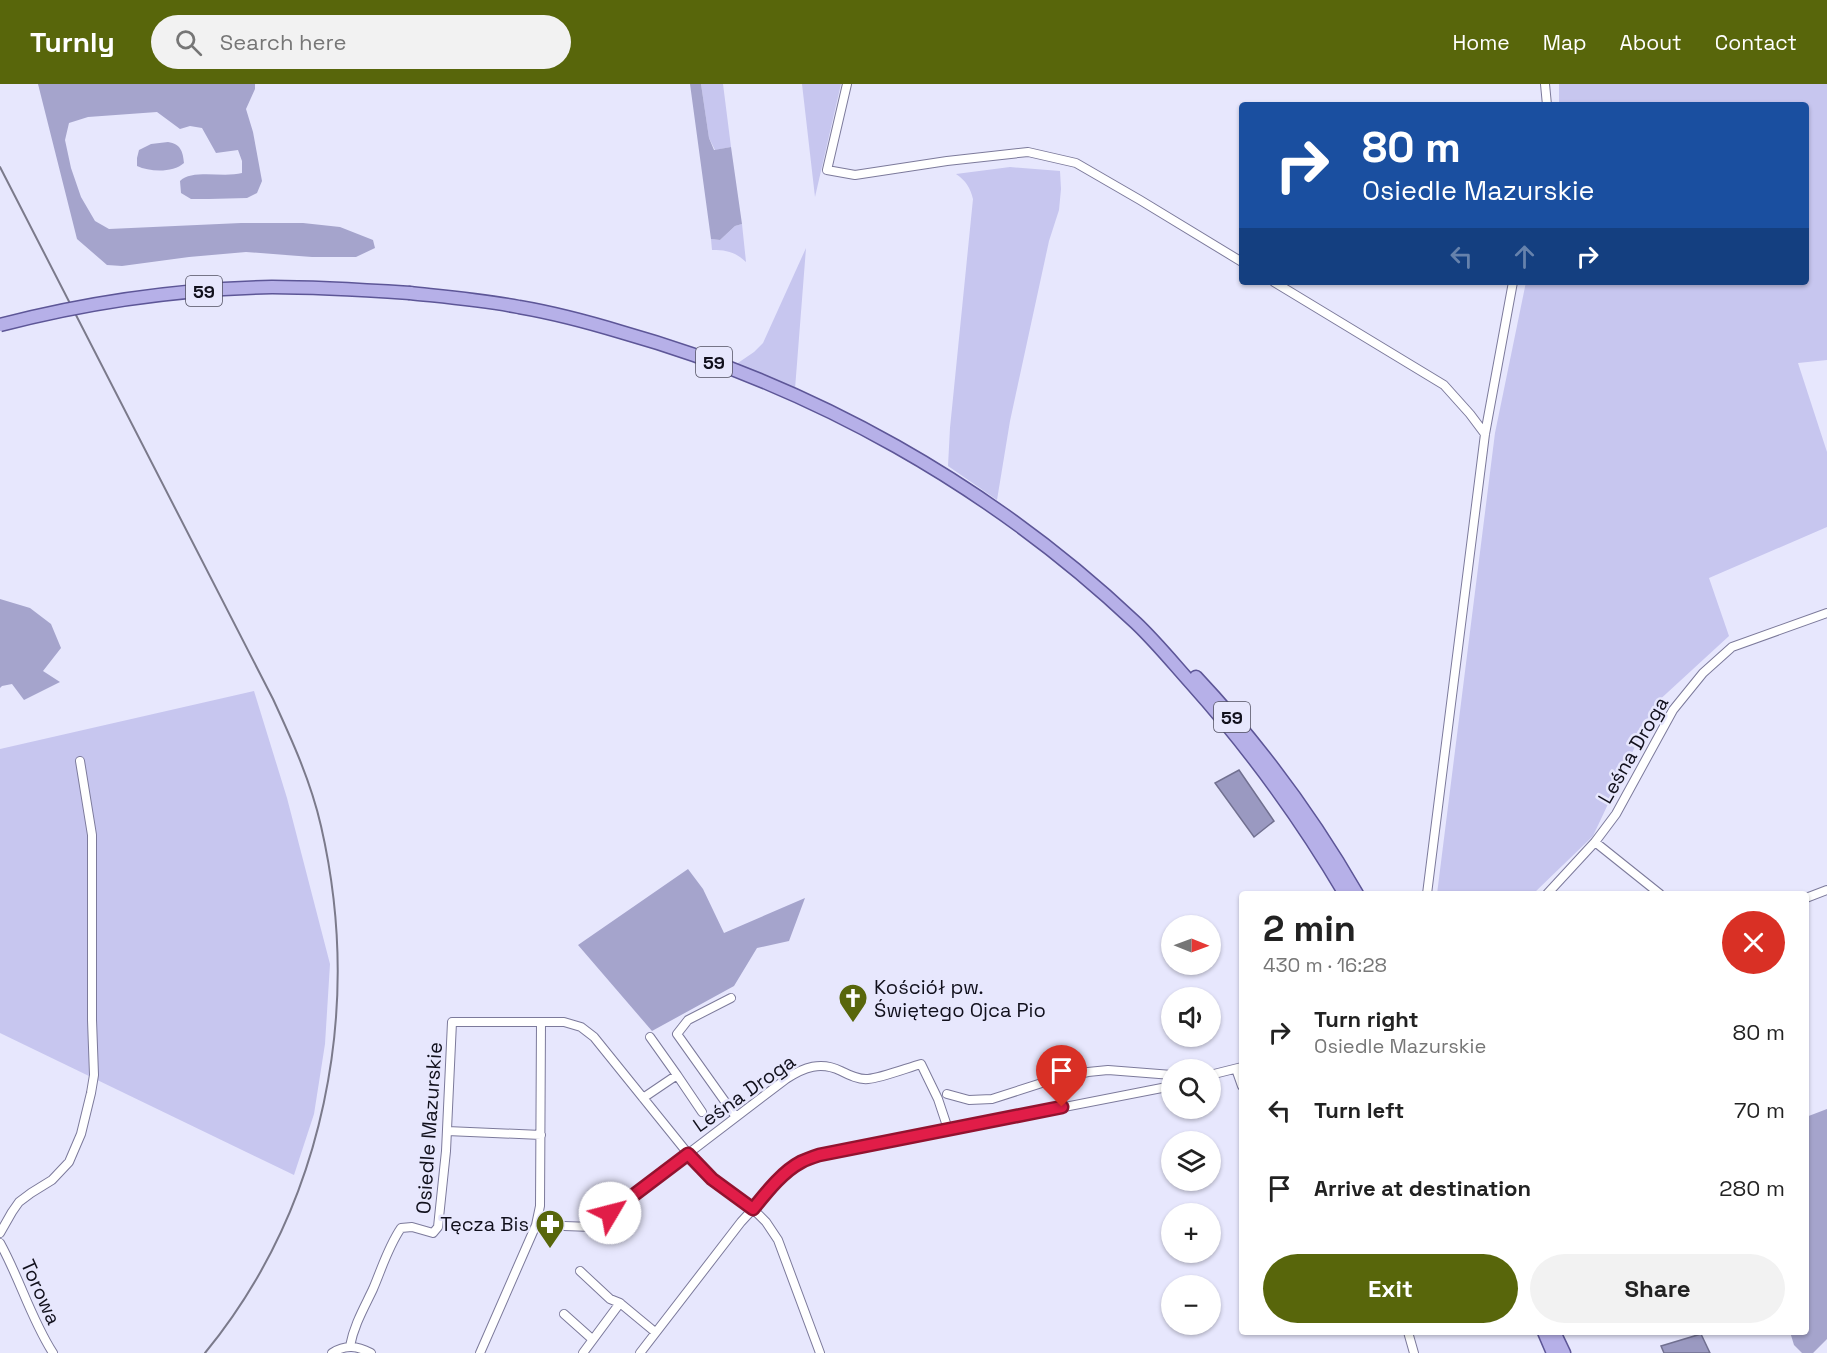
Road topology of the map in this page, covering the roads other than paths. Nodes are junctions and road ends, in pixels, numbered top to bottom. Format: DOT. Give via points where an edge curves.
graph roads {
  1 [pos="847,84"];
  2 [pos="1545,84"];
  3 [pos="1547,102"];
  4 [pos="1239,260"];
  5 [pos="1279,285"];
  6 [pos="1512,285"];
  7 [pos="0,324"];
  8 [pos="1485,434"];
  9 [pos="1827,613"];
  10 [pos="1158,646"];
  11 [pos="80,761"];
  12 [pos="1595,842"];
  13 [pos="1827,890"];
  14 [pos="1343,891"];
  15 [pos="1355,891"];
  16 [pos="1427,891"];
  17 [pos="1550,891"];
  18 [pos="1656,891"];
  19 [pos="1809,897"];
  20 [pos="731,998"];
  21 [pos="541,1022"];
  22 [pos="650,1037"];
  23 [pos="1239,1068"];
  24 [pos="1221,1072"];
  25 [pos="1161,1073"];
  26 [pos="677,1075"];
  27 [pos="1161,1088"];
  28 [pos="947,1094"];
  29 [pos="644,1098"];
  30 [pos="702,1112"];
  31 [pos="736,1117"];
  32 [pos="948,1129"];
  33 [pos="447,1131"];
  34 [pos="541,1135"];
  35 [pos="688,1154"];
  36 [pos="753,1209"];
  37 [pos="536,1225"];
  38 [pos="0,1233"];
  39 [pos="0,1243"];
  40 [pos="580,1271"];
  41 [pos="620,1303"];
  42 [pos="564,1314"];
  43 [pos="655,1332"];
  44 [pos="1409,1335"];
  45 [pos="1545,1335"];
  46 [pos="1555,1335"];
  47 [pos="592,1339"];
  48 [pos="350,1346"];
  49 [pos="53,1353"];
  50 [pos="332,1353"];
  51 [pos="371,1353"];
  52 [pos="480,1353"];
  53 [pos="583,1353"];
  54 [pos="640,1353"];
  55 [pos="820,1353"];
  56 [pos="1414,1353"];
  57 [pos="1553,1353"];
  58 [pos="1563,1353"];
  1 -- 4 [label="street" via="826,170 855,175 1028,152 1076,163"];
  2 -- 3 [label="street"];
  5 -- 8 [label="street" via="1444,385"];
  6 -- 8 [label="street"];
  7 -- 10 [label="main road, 59, bridge" via="96,304 274,287 410,293 522,307 612,329 676,347 739,371 826,409 932,466 1080,573"];
  8 -- 16 [label="street"];
  9 -- 12 [label="street, Leśna Droga" via="1732,647 1703,674 1672,710 1616,814"];
  10 -- 14 [label="main road, 59" via="1261,768"];
  10 -- 15 [label="main road, 59" via="1190,670 1248,735"];
  11 -- 38 [label="street" via="92,835 91,1093 69,1162 52,1180 19,1202"];
  12 -- 17 [label="street, Leśna Droga"];
  12 -- 18 [label="street"];
  13 -- 19 [label="street"];
  20 -- 31 [label="street" via="688,1020 677,1034"];
  21 -- 29 [label="street, Osiedle Mazurskie" via="581,1027 594,1037"];
  21 -- 33 [label="street, Osiedle Mazurskie" via="452,1022"];
  21 -- 34 [label="street"];
  22 -- 26 [label="street"];
  23 -- 24 [label="street"];
  25 -- 28 [label="street" via="1088,1072 992,1099 969,1100"];
  26 -- 29 [label="street"];
  26 -- 30 [label="street"];
  27 -- 32 [label="street"];
  29 -- 35 [label="street, Osiedle Mazurskie"];
  31 -- 32 [label="street, Leśna Droga" via="807,1067 830,1066 867,1079 921,1064"];
  31 -- 35 [label="street, Leśna Droga"];
  32 -- 36 [label="street" via="802,1161"];
  33 -- 34 [label="street"];
  33 -- 48 [label="street, Osiedle Mazurskie" via="438,1227 433,1233 401,1228 353,1331"];
  34 -- 37 [label="street"];
  35 -- 36 [label="street, Osiedle Mazurskie" via="712,1179"];
  35 -- 37 [label="street, Leśna Droga" via="592,1227"];
  36 -- 43 [label="street"];
  36 -- 55 [label="street, Osiedle Mazurskie" via="778,1240"];
  37 -- 52 [label="street"];
  39 -- 49 [label="street, Torowa"];
  40 -- 41 [label="street" via="610,1299"];
  41 -- 43 [label="street"];
  41 -- 47 [label="street"];
  42 -- 47 [label="street"];
  43 -- 54 [label="street"];
  44 -- 56 [label="street"];
  45 -- 57 [label="main road"];
  46 -- 58 [label="main road"];
  47 -- 53 [label="street"];
  48 -- 50 [label="street"];
  48 -- 51 [label="street"];
}
